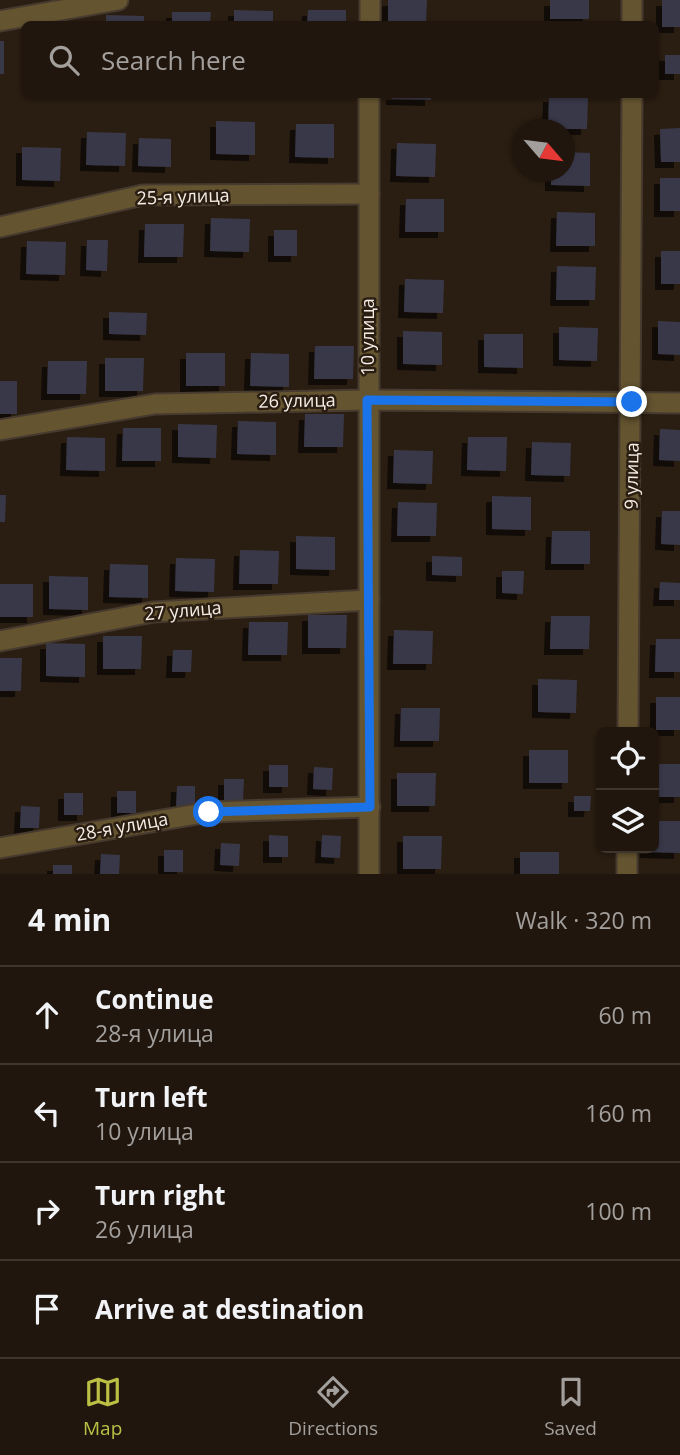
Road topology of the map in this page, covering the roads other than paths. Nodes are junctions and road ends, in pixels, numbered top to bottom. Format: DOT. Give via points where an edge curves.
graph roads {
  1 [pos="118,0"];
  2 [pos="370,0"];
  3 [pos="632,0"];
  4 [pos="0,21"];
  5 [pos="370,21"];
  6 [pos="632,21"];
  7 [pos="369,98"];
  8 [pos="632,98"];
  9 [pos="369,194"];
  10 [pos="0,227"];
  11 [pos="367,400"];
  12 [pos="632,402"];
  13 [pos="680,403"];
  14 [pos="0,430"];
  15 [pos="369,600"];
  16 [pos="0,641"];
  17 [pos="628,727"];
  18 [pos="370,807"];
  19 [pos="0,848"];
  20 [pos="627,853"];
  21 [pos="369,874"];
  22 [pos="627,874"];
  1 -- 4 [label="street"];
  2 -- 5 [label="street"];
  3 -- 6 [label="street"];
  7 -- 9 [label="street, 10 улица"];
  8 -- 12 [label="street, 9 улица"];
  9 -- 10 [label="street, 25-я улица" via="143,195"];
  9 -- 11 [label="street, 10 улица"];
  11 -- 12 [label="street, 26 улица"];
  11 -- 14 [label="street, 26 улица" via="155,404"];
  11 -- 15 [label="street, 10 улица"];
  12 -- 13 [label="street, 26 улица"];
  12 -- 17 [label="street, 9 улица"];
  15 -- 16 [label="street, 27 улица" via="153,612"];
  15 -- 18 [label="street, 10 улица"];
  18 -- 19 [label="street, 28-я улица" via="209,812"];
  18 -- 21 [label="street, 10 улица"];
  20 -- 22 [label="street"];
}
